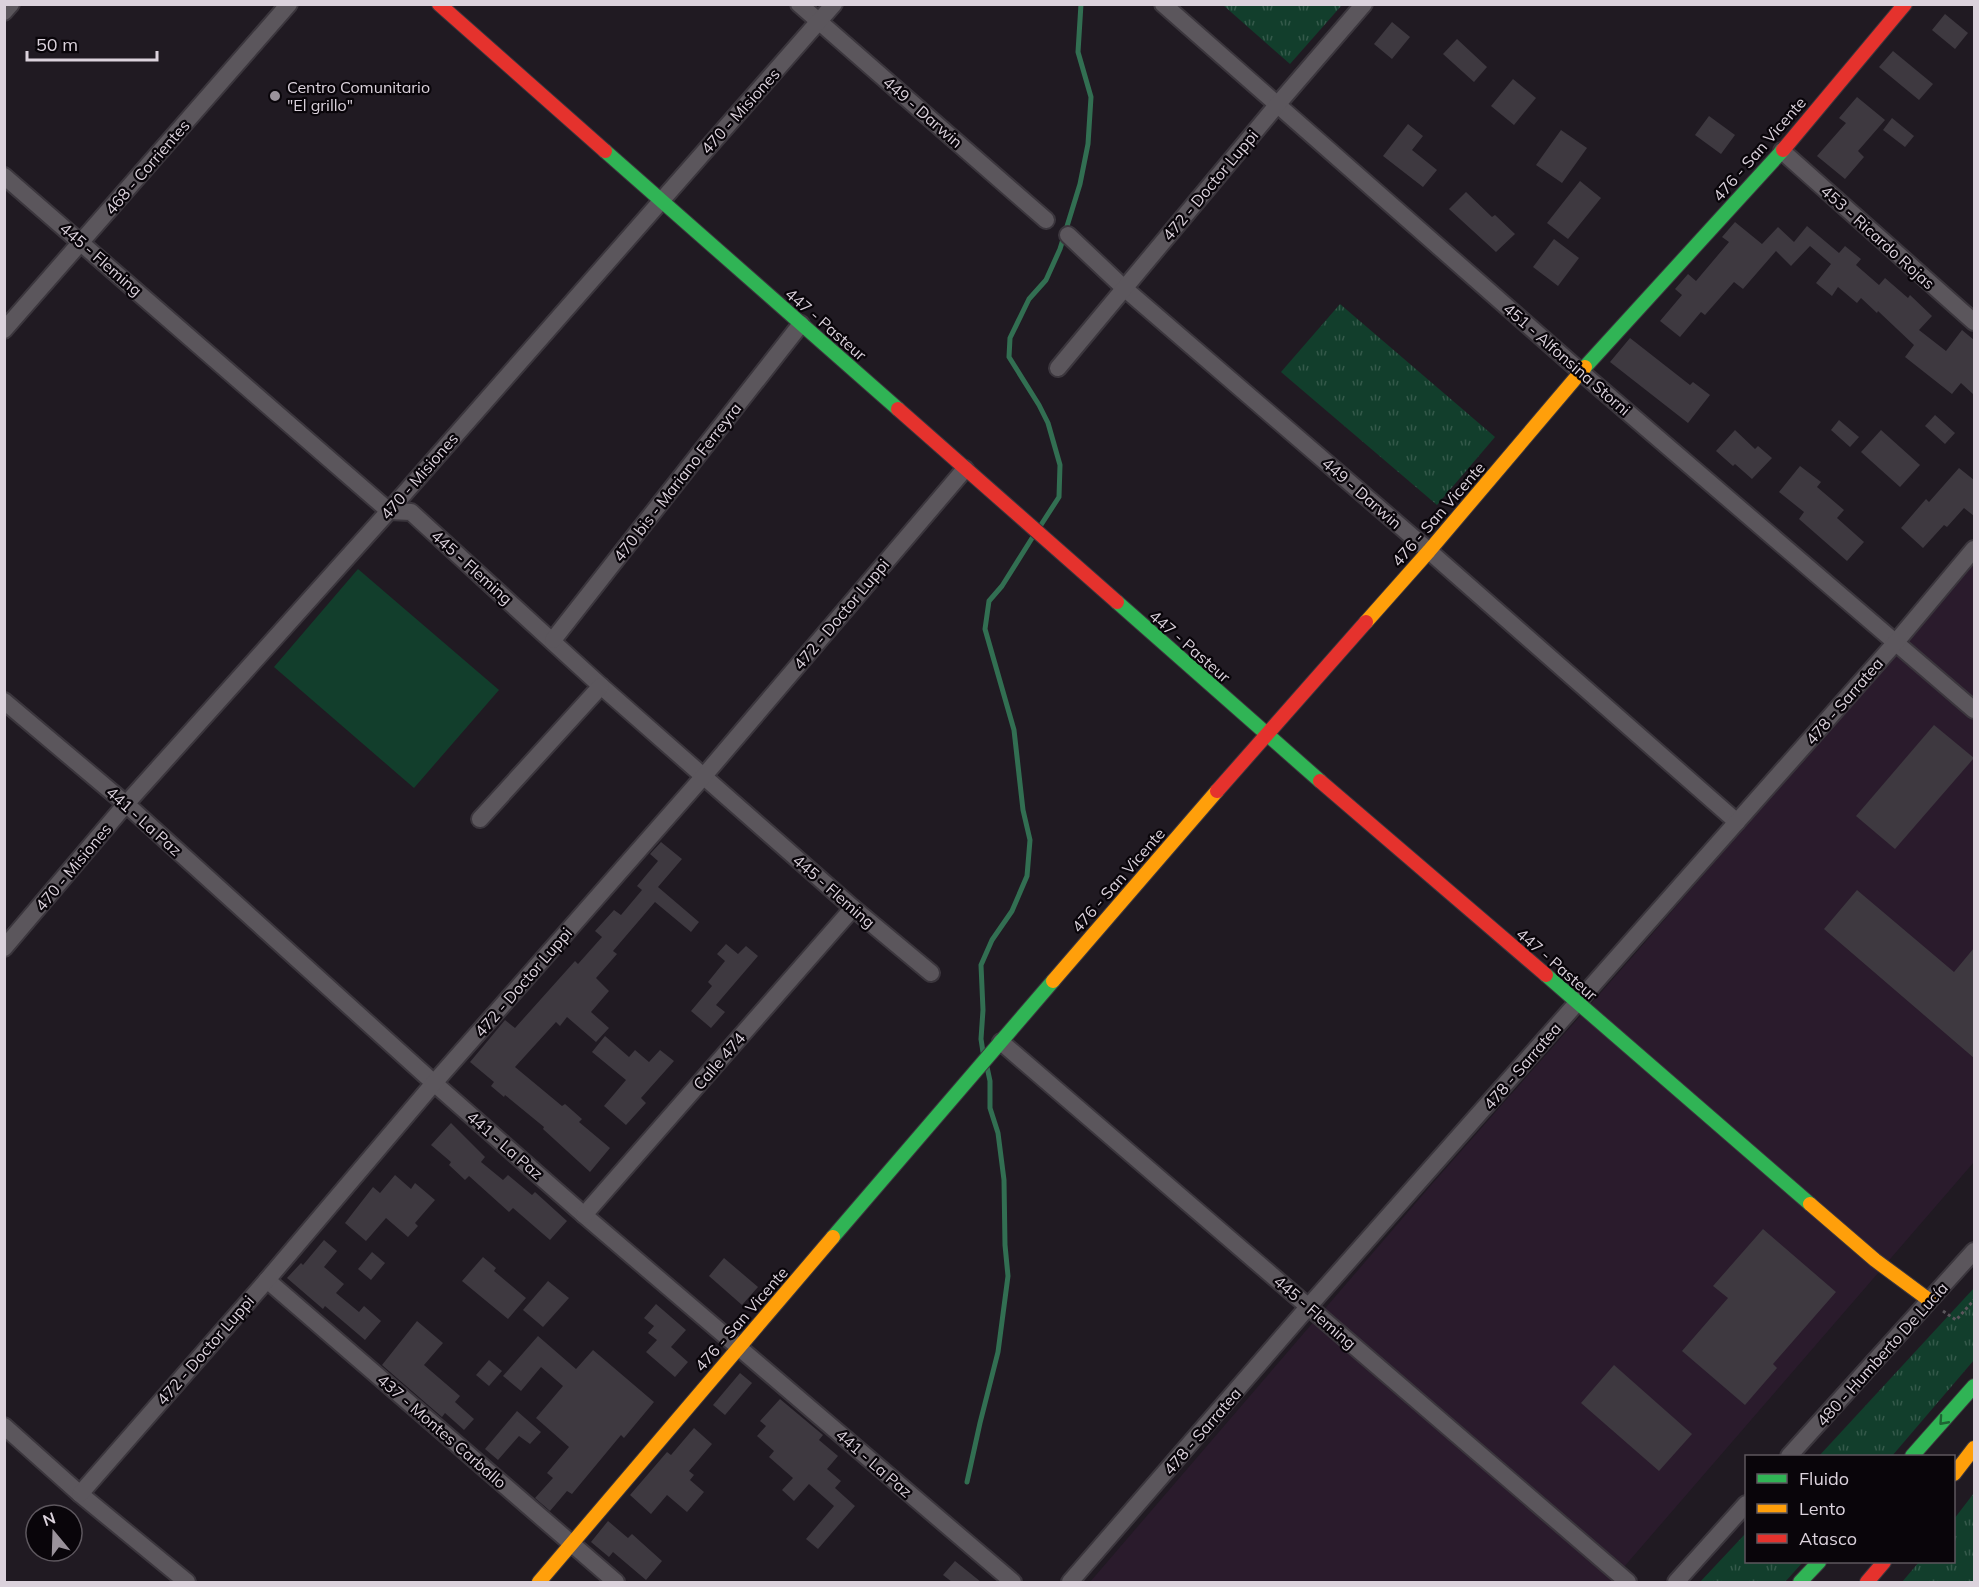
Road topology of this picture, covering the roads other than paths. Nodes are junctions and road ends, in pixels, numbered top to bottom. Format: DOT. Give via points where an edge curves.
graph roads {
  1 [pos="11,4"];
  2 [pos="289,4"];
  3 [pos="438,4"];
  4 [pos="799,4"];
  5 [pos="834,4"];
  6 [pos="1163,4"];
  7 [pos="1364,4"];
  8 [pos="1905,4"];
  9 [pos="4,12"];
  10 [pos="820,22"];
  11 [pos="1277,105"];
  12 [pos="1782,151"];
  13 [pos="4,176"];
  14 [pos="661,201"];
  15 [pos="1046,220"];
  16 [pos="1068,235"];
  17 [pos="82,242"];
  18 [pos="1124,288"];
  19 [pos="1974,322"];
  20 [pos="801,324"];
  21 [pos="4,330"];
  22 [pos="1058,368"];
  23 [pos="1581,372"];
  24 [pos="964,469"];
  25 [pos="389,511"];
  26 [pos="1974,549"];
  27 [pos="1429,551"];
  28 [pos="553,640"];
  29 [pos="1896,642"];
  30 [pos="601,686"];
  31 [pos="4,701"];
  32 [pos="1974,710"];
  33 [pos="1266,734"];
  34 [pos="703,777"];
  35 [pos="126,804"];
  36 [pos="480,819"];
  37 [pos="1737,822"];
  38 [pos="853,908"];
  39 [pos="4,948"];
  40 [pos="931,974"];
  41 [pos="1577,1004"];
  42 [pos="999,1045"];
  43 [pos="434,1083"];
  44 [pos="584,1215"];
  45 [pos="1974,1251"];
  46 [pos="267,1280"];
  47 [pos="1929,1300"];
  48 [pos="1310,1306"];
  49 [pos="738,1347"];
  50 [pos="1974,1386"];
  51 [pos="4,1426"];
  52 [pos="1974,1448"];
  53 [pos="1791,1455"];
  54 [pos="1913,1455"];
  55 [pos="1955,1472"];
  56 [pos="80,1494"];
  57 [pos="1745,1505"];
  58 [pos="572,1544"];
  59 [pos="1818,1563"];
  60 [pos="1883,1563"];
  61 [pos="187,1582"];
  62 [pos="538,1582"];
  63 [pos="616,1582"];
  64 [pos="1013,1582"];
  65 [pos="1070,1582"];
  66 [pos="1628,1582"];
  67 [pos="1677,1582"];
  68 [pos="1800,1582"];
  69 [pos="1867,1582"];
  1 -- 9 [label="street"];
  2 -- 17 [label="street, 468 - Corrientes"];
  3 -- 14 [label="main road, 447 - Pasteur"];
  4 -- 10 [label="street, 449 - Darwin"];
  5 -- 10 [label="street, 470 - Misiones"];
  6 -- 11 [label="street, 451 - Alfonsina Storni"];
  7 -- 11 [label="street, 472 - Doctor Luppi"];
  8 -- 12 [label="main road, 476 - San Vicente"];
  10 -- 14 [label="street, 470 - Misiones"];
  10 -- 15 [label="street, 449 - Darwin"];
  11 -- 18 [label="street, 472 - Doctor Luppi"];
  11 -- 23 [label="street, 451 - Alfonsina Storni"];
  12 -- 19 [label="street, 453 - Ricardo Rojas"];
  12 -- 23 [label="main road, 476 - San Vicente"];
  13 -- 17 [label="street, 445 - Fleming"];
  14 -- 20 [label="main road, 447 - Pasteur"];
  14 -- 25 [label="street, 470 - Misiones"];
  16 -- 18 [label="street, 449 - Darwin"];
  17 -- 21 [label="street, 468 - Corrientes"];
  17 -- 25 [label="street, 445 - Fleming"];
  18 -- 22 [label="street, 472 - Doctor Luppi"];
  18 -- 27 [label="street, 449 - Darwin"];
  20 -- 24 [label="main road, 447 - Pasteur"];
  20 -- 28 [label="street, 470 bis - Mariano Ferreyra"];
  23 -- 27 [label="main road, 476 - San Vicente"];
  23 -- 29 [label="street, 451 - Alfonsina Storni"];
  24 -- 33 [label="main road, 447 - Pasteur"];
  24 -- 34 [label="street, 472 - Doctor Luppi"];
  25 -- 28 [label="street, 445 - Fleming" via="411,512"];
  25 -- 35 [label="street, 470 - Misiones"];
  26 -- 29 [label="street, 478 - Sarratea"];
  27 -- 33 [label="main road, 476 - San Vicente"];
  27 -- 37 [label="street, 449 - Darwin"];
  28 -- 30 [label="street, 445 - Fleming"];
  29 -- 32 [label="street, 451 - Alfonsina Storni"];
  29 -- 37 [label="street, 478 - Sarratea"];
  30 -- 34 [label="street, 445 - Fleming"];
  30 -- 36 [label="street"];
  31 -- 35 [label="street, 441 - La Paz"];
  33 -- 41 [label="main road, 447 - Pasteur"];
  33 -- 42 [label="main road, 476 - San Vicente"];
  34 -- 38 [label="street, 445 - Fleming"];
  34 -- 43 [label="street, 472 - Doctor Luppi"];
  35 -- 39 [label="street, 470 - Misiones"];
  35 -- 43 [label="street, 441 - La Paz"];
  37 -- 41 [label="street, 478 - Sarratea"];
  38 -- 40 [label="street, 445 - Fleming"];
  38 -- 44 [label="street, Calle 474"];
  41 -- 47 [label="main road, 447 - Pasteur" via="1875,1260"];
  41 -- 48 [label="street, 478 - Sarratea"];
  42 -- 48 [label="street, 445 - Fleming"];
  42 -- 49 [label="main road, 476 - San Vicente"];
  43 -- 44 [label="street, 441 - La Paz"];
  43 -- 46 [label="street, 472 - Doctor Luppi"];
  44 -- 49 [label="street, 441 - La Paz"];
  45 -- 47 [label="street, 480 - Humberto De Lucía"];
  46 -- 56 [label="street, 472 - Doctor Luppi"];
  46 -- 58 [label="street, 437 - Montes Carballo"];
  47 -- 53 [label="street, 480 - Humberto De Lucía"];
  48 -- 65 [label="street, 478 - Sarratea"];
  48 -- 66 [label="street, 445 - Fleming"];
  49 -- 58 [label="main road, 476 - San Vicente"];
  49 -- 64 [label="street, 441 - La Paz"];
  50 -- 54 [label="main road, one-way"];
  51 -- 56 [label="street"];
  52 -- 55 [label="main road"];
  56 -- 61 [label="street"];
  57 -- 67 [label="street"];
  58 -- 62 [label="main road, 476 - San Vicente"];
  58 -- 63 [label="street, 437 - Montes Carballo"];
  59 -- 68 [label="main road"];
  60 -- 69 [label="main road"];
}
